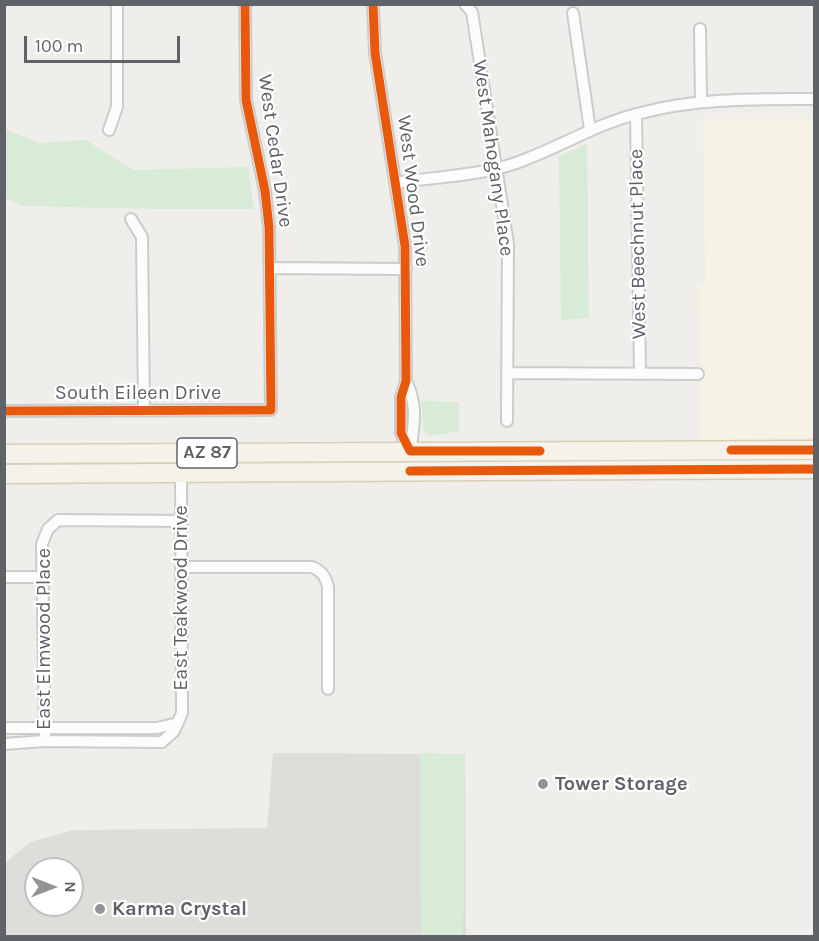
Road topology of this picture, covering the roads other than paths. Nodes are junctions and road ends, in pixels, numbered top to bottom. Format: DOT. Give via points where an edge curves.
graph roads {
  1 [pos="117,4"];
  2 [pos="245,4"];
  3 [pos="373,4"];
  4 [pos="465,4"];
  5 [pos="573,13"];
  6 [pos="700,29"];
  7 [pos="814,99"];
  8 [pos="701,102"];
  9 [pos="636,114"];
  10 [pos="109,130"];
  11 [pos="590,130"];
  12 [pos="496,169"];
  13 [pos="395,183"];
  14 [pos="131,219"];
  15 [pos="271,268"];
  16 [pos="406,269"];
  17 [pos="508,373"];
  18 [pos="640,374"];
  19 [pos="698,374"];
  20 [pos="144,410"];
  21 [pos="271,410"];
  22 [pos="4,411"];
  23 [pos="507,421"];
  24 [pos="731,450"];
  25 [pos="814,450"];
  26 [pos="410,452"];
  27 [pos="4,454"];
  28 [pos="731,469"];
  29 [pos="814,469"];
  30 [pos="410,471"];
  31 [pos="181,473"];
  32 [pos="4,474"];
  33 [pos="181,521"];
  34 [pos="181,567"];
  35 [pos="4,577"];
  36 [pos="42,578"];
  37 [pos="328,689"];
  38 [pos="178,723"];
  39 [pos="4,728"];
  40 [pos="45,728"];
  41 [pos="45,741"];
  42 [pos="4,744"];
  1 -- 10 [label="street" via="117,107"];
  2 -- 15 [label="street, West Cedar Drive" via="246,100 267,206"];
  3 -- 13 [label="street, West Wood Drive" via="373,37"];
  4 -- 12 [label="street, West Mahogany Place" via="472,12"];
  5 -- 11 [label="street"];
  6 -- 8 [label="street"];
  7 -- 8 [label="street"];
  8 -- 9 [label="street"];
  9 -- 11 [label="street"];
  9 -- 18 [label="street, West Beechnut Place"];
  11 -- 12 [label="street"];
  12 -- 13 [label="street"];
  12 -- 17 [label="street, West Mahogany Place" via="508,244"];
  13 -- 16 [label="street, West Wood Drive"];
  14 -- 20 [label="street" via="142,237"];
  15 -- 16 [label="street"];
  15 -- 21 [label="street, West Cedar Drive"];
  16 -- 26 [label="street, West Wood Drive" via="406,381 414,398"];
  17 -- 18 [label="street"];
  17 -- 23 [label="street, West Mahogany Place"];
  18 -- 19 [label="street"];
  20 -- 21 [label="street, South Eileen Drive"];
  20 -- 22 [label="street, South Eileen Drive"];
  24 -- 25 [label="main road, AZ 87"];
  24 -- 26 [label="main road, AZ 87"];
  24 -- 28 [label="main road"];
  26 -- 27 [label="main road, AZ 87"];
  26 -- 30 [label="street, West Wood Drive"];
  28 -- 29 [label="main road, AZ 87"];
  28 -- 30 [label="main road, AZ 87"];
  30 -- 31 [label="main road, AZ 87"];
  31 -- 32 [label="main road, AZ 87"];
  31 -- 33 [label="street, East Teakwood Drive"];
  33 -- 34 [label="street, East Teakwood Drive"];
  33 -- 36 [label="street, East Elmwood Place" via="58,520 44,536"];
  34 -- 37 [label="street" via="312,567 323,574 328,587"];
  34 -- 38 [label="street, East Teakwood Drive" via="182,713"];
  35 -- 36 [label="street"];
  36 -- 40 [label="street, East Elmwood Place"];
  38 -- 40 [label="street" via="158,728"];
  38 -- 41 [label="street" via="162,742"];
  39 -- 40 [label="street"];
  40 -- 41 [label="street, East Elmwood Place"];
  41 -- 42 [label="street"];
}
